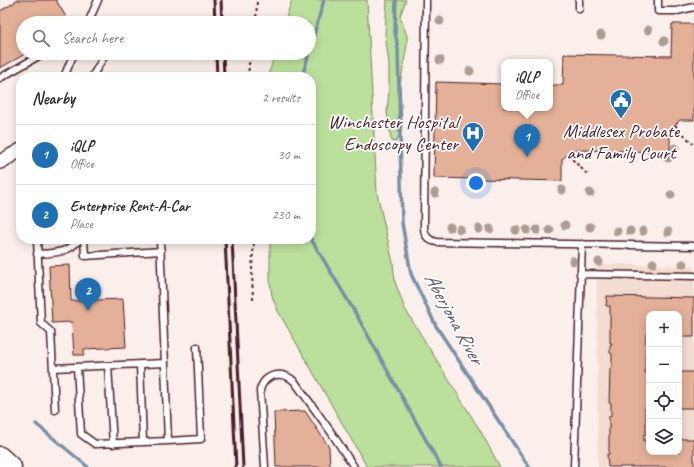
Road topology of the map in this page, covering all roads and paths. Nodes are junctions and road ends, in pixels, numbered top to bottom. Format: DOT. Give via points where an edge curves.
graph roads {
  1 [pos="98,0"];
  2 [pos="257,0"];
  3 [pos="426,0"];
  4 [pos="579,0"];
  5 [pos="658,0"];
  6 [pos="694,7"];
  7 [pos="579,9"];
  8 [pos="91,16"];
  9 [pos="256,16"];
  10 [pos="32,60"];
  11 [pos="71,60"];
  12 [pos="102,60"];
  13 [pos="249,60"];
  14 [pos="66,72"];
  15 [pos="95,72"];
  16 [pos="248,72"];
  17 [pos="0,78"];
  18 [pos="675,125"];
  19 [pos="693,144"];
  20 [pos="16,153"];
  21 [pos="568,154"];
  22 [pos="0,162"];
  23 [pos="588,176"];
  24 [pos="37,244"];
  25 [pos="75,244"];
  26 [pos="84,244"];
  27 [pos="160,244"];
  28 [pos="254,244"];
  29 [pos="582,244"];
  30 [pos="694,246"];
  31 [pos="161,251"];
  32 [pos="37,254"];
  33 [pos="580,274"];
  34 [pos="694,276"];
  35 [pos="253,300"];
  36 [pos="197,347"];
  37 [pos="165,363"];
  38 [pos="140,364"];
  39 [pos="108,366"];
  40 [pos="77,367"];
  41 [pos="53,368"];
  42 [pos="55,410"];
  43 [pos="168,441"];
  44 [pos="143,442"];
  45 [pos="113,444"];
  46 [pos="0,456"];
  47 [pos="12,467"];
  48 [pos="265,467"];
  49 [pos="354,467"];
  50 [pos="574,467"];
  1 -- 8 [label="lane"];
  2 -- 9 [label="path"];
  3 -- 29 [label="lane" via="426,235 437,242"];
  4 -- 7 [label="lane"];
  5 -- 6 [label="lane" via="658,11 677,11"];
  10 -- 17 [label="lane"];
  11 -- 14 [label="lane"];
  12 -- 15 [label="lane"];
  13 -- 16 [label="path"];
  18 -- 19 [label="path"];
  20 -- 22 [label="street"];
  21 -- 23 [label="path"];
  24 -- 32 [label="lane"];
  25 -- 32 [label="lane" via="63,252"];
  26 -- 31 [label="lane" via="85,256"];
  27 -- 31 [label="lane"];
  28 -- 35 [label="path"];
  29 -- 30 [label="lane"];
  29 -- 33 [label="lane"];
  31 -- 37 [label="lane"];
  32 -- 41 [label="lane" via="41,323 51,332"];
  33 -- 34 [label="lane"];
  33 -- 50 [label="lane"];
  36 -- 43 [label="lane" via="201,439"];
  37 -- 38 [label="lane"];
  37 -- 43 [label="lane"];
  38 -- 39 [label="lane"];
  38 -- 44 [label="lane"];
  39 -- 40 [label="lane"];
  39 -- 45 [label="lane"];
  40 -- 41 [label="lane"];
  40 -- 45 [label="lane" via="81,434 95,444"];
  41 -- 42 [label="lane"];
  43 -- 44 [label="lane"];
  44 -- 45 [label="lane"];
  46 -- 47 [label="main road"];
  48 -- 49 [label="lane" via="260,390 263,382 269,377 281,374 289,376 295,382"];
}
